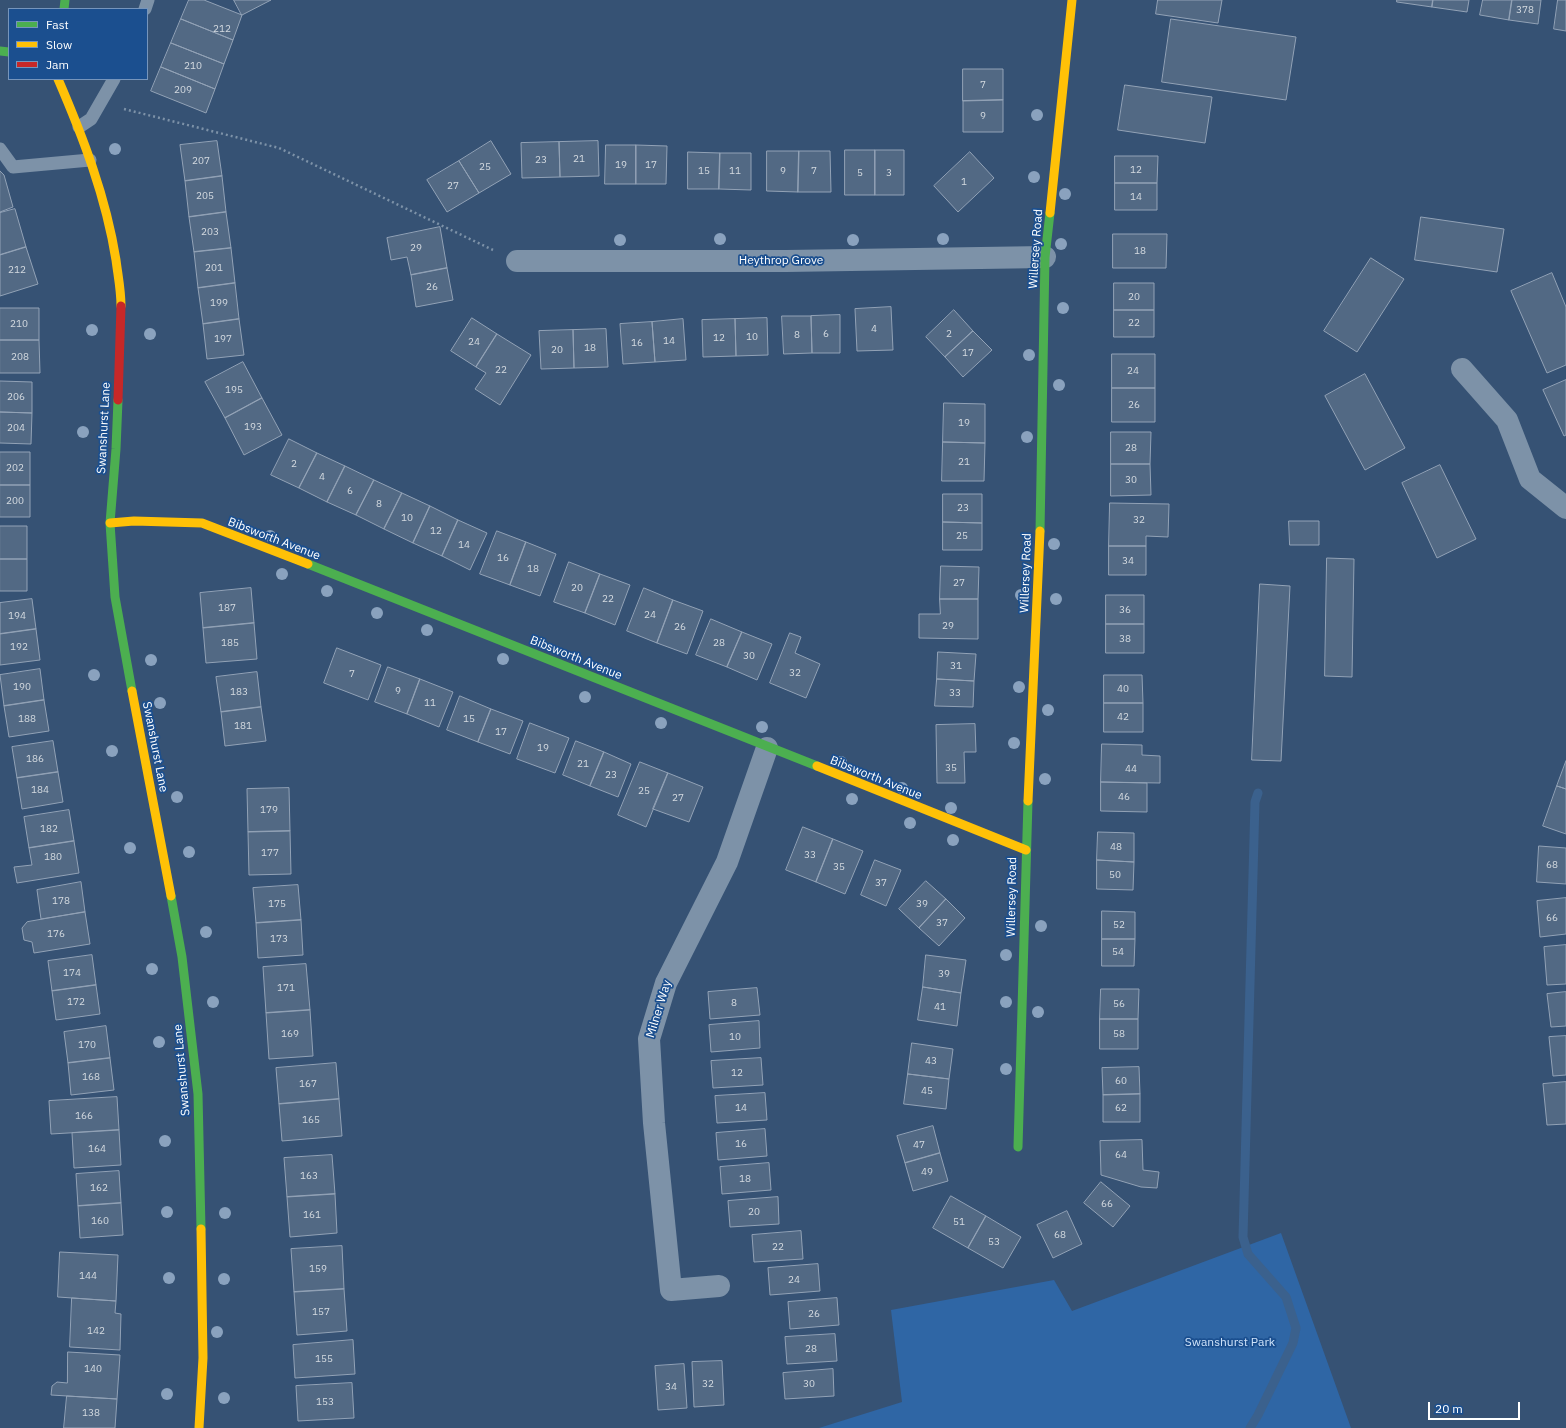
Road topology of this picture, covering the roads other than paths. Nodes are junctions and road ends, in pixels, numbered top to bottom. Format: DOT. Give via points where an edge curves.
graph roads {
  1 [pos="1072,0"];
  2 [pos="58,80"];
  3 [pos="114,80"];
  4 [pos="79,127"];
  5 [pos="0,149"];
  6 [pos="90,160"];
  7 [pos="1045,257"];
  8 [pos="517,261"];
  9 [pos="1462,369"];
  10 [pos="1566,508"];
  11 [pos="110,523"];
  12 [pos="767,748"];
  13 [pos="1026,850"];
  14 [pos="1018,1148"];
  15 [pos="719,1286"];
  16 [pos="199,1428"];
  1 -- 7 [label="street, Willersey Road"];
  2 -- 4 [label="street, Swanshurst Lane"];
  3 -- 4 [label="lane" via="91,119"];
  4 -- 6 [label="street, Swanshurst Lane"];
  5 -- 6 [label="lane" via="13,167"];
  6 -- 11 [label="street, Swanshurst Lane" via="112,235 121,293 116,449"];
  7 -- 8 [label="street, Heythrop Grove" via="786,261"];
  7 -- 13 [label="street, Willersey Road" via="1041,510"];
  9 -- 10 [label="street" via="1507,420 1530,479"];
  11 -- 12 [label="street, Bibsworth Avenue" via="202,523"];
  11 -- 16 [label="street, Swanshurst Lane" via="115,597 182,957 198,1094 203,1358"];
  12 -- 13 [label="street, Bibsworth Avenue"];
  12 -- 15 [label="street, Milner Way" via="727,862 666,983 649,1039 654,1123 671,1290"];
  13 -- 14 [label="street, Willersey Road"];
}
